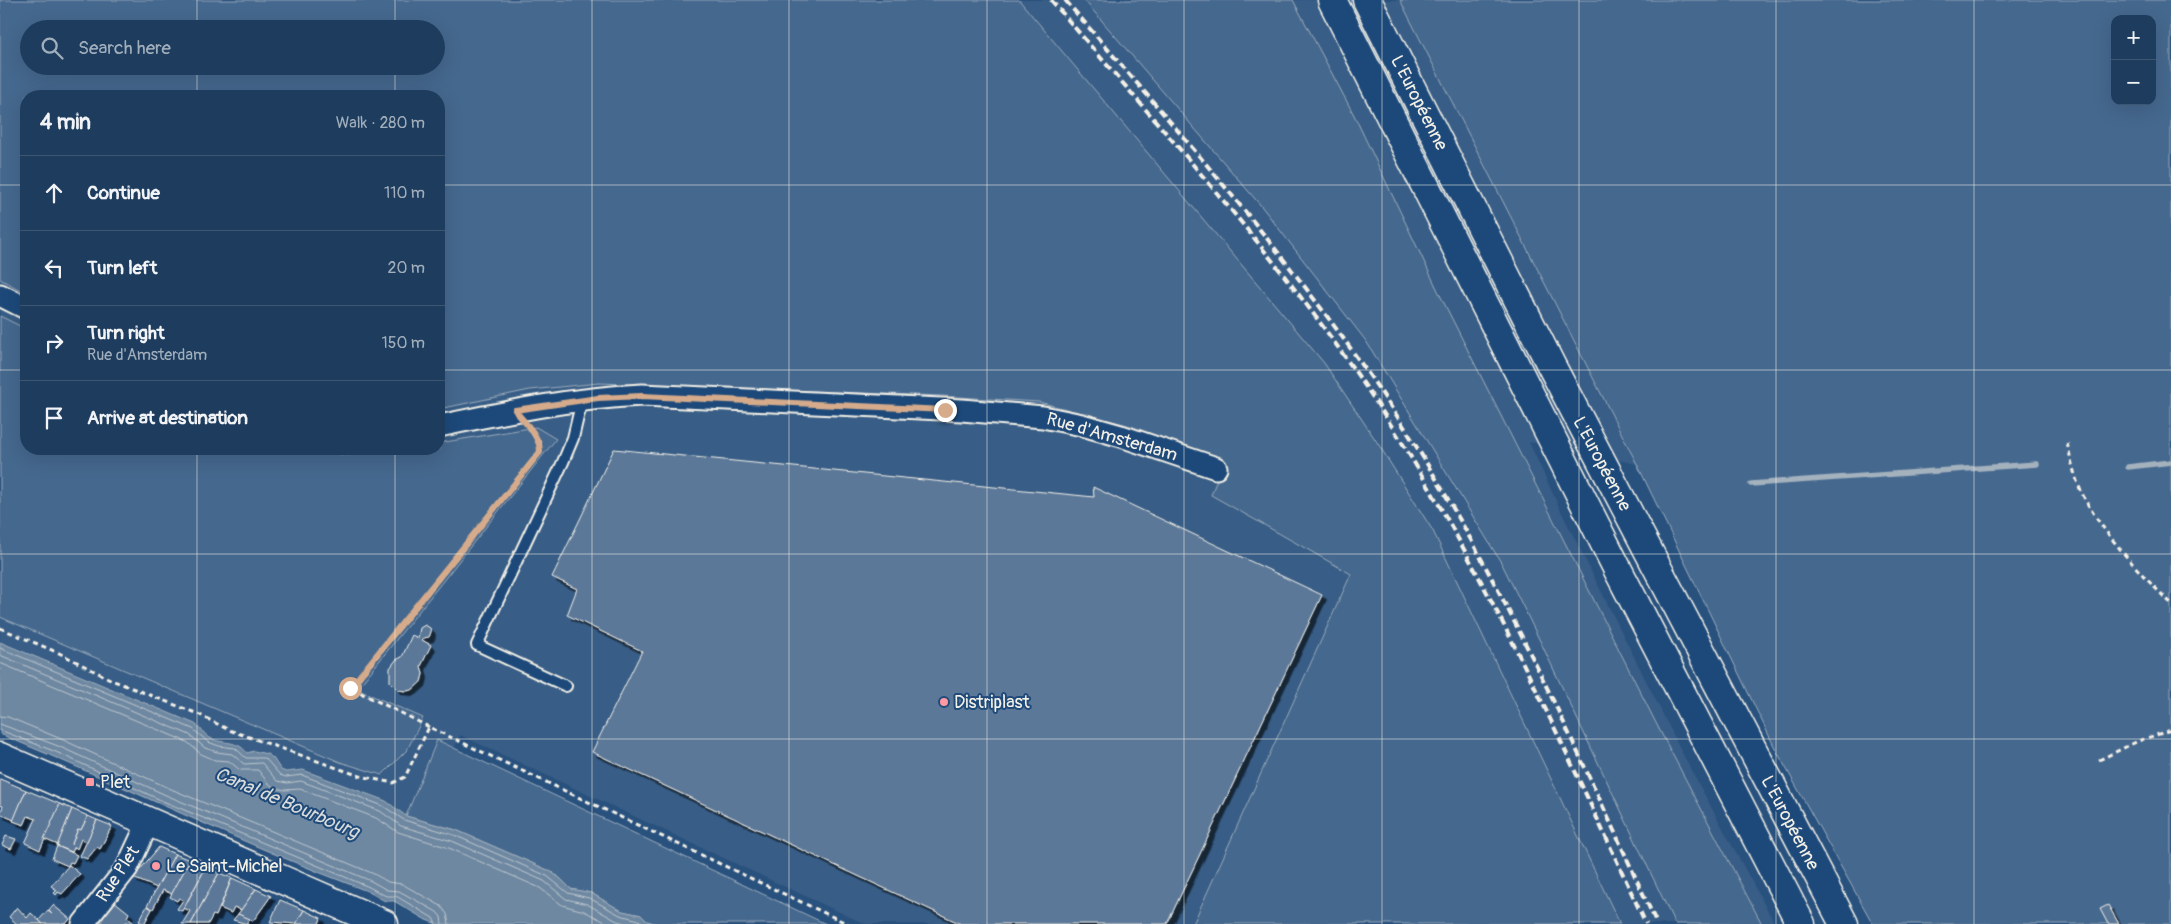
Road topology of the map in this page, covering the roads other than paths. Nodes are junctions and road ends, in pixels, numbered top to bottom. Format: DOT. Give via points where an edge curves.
graph roads {
  1 [pos="1319,0"];
  2 [pos="1332,0"];
  3 [pos="1367,0"];
  4 [pos="1378,0"];
  5 [pos="1465,195"];
  6 [pos="0,295"];
  7 [pos="20,305"];
  8 [pos="1524,383"];
  9 [pos="582,400"];
  10 [pos="445,425"];
  11 [pos="1216,468"];
  12 [pos="566,686"];
  13 [pos="0,757"];
  14 [pos="149,821"];
  15 [pos="86,919"];
  16 [pos="384,924"];
  17 [pos="1801,924"];
  18 [pos="1844,924"];
  1 -- 8 [label="main road"];
  2 -- 8 [label="main road, L'Européenne"];
  3 -- 5 [label="main road, L'Européenne"];
  4 -- 5 [label="main road"];
  5 -- 18 [label="main road, L'Européenne"];
  6 -- 7 [label="street"];
  8 -- 17 [label="main road, L'Européenne"];
  9 -- 10 [label="street, Rue d'Amsterdam"];
  9 -- 11 [label="street, Rue d'Amsterdam" via="642,396 962,410 1043,417 1121,436"];
  9 -- 12 [label="lane" via="573,438 563,462 477,645"];
  13 -- 14 [label="main road"];
  14 -- 15 [label="street, Rue Plet" via="127,868"];
  14 -- 16 [label="main road"];
}
